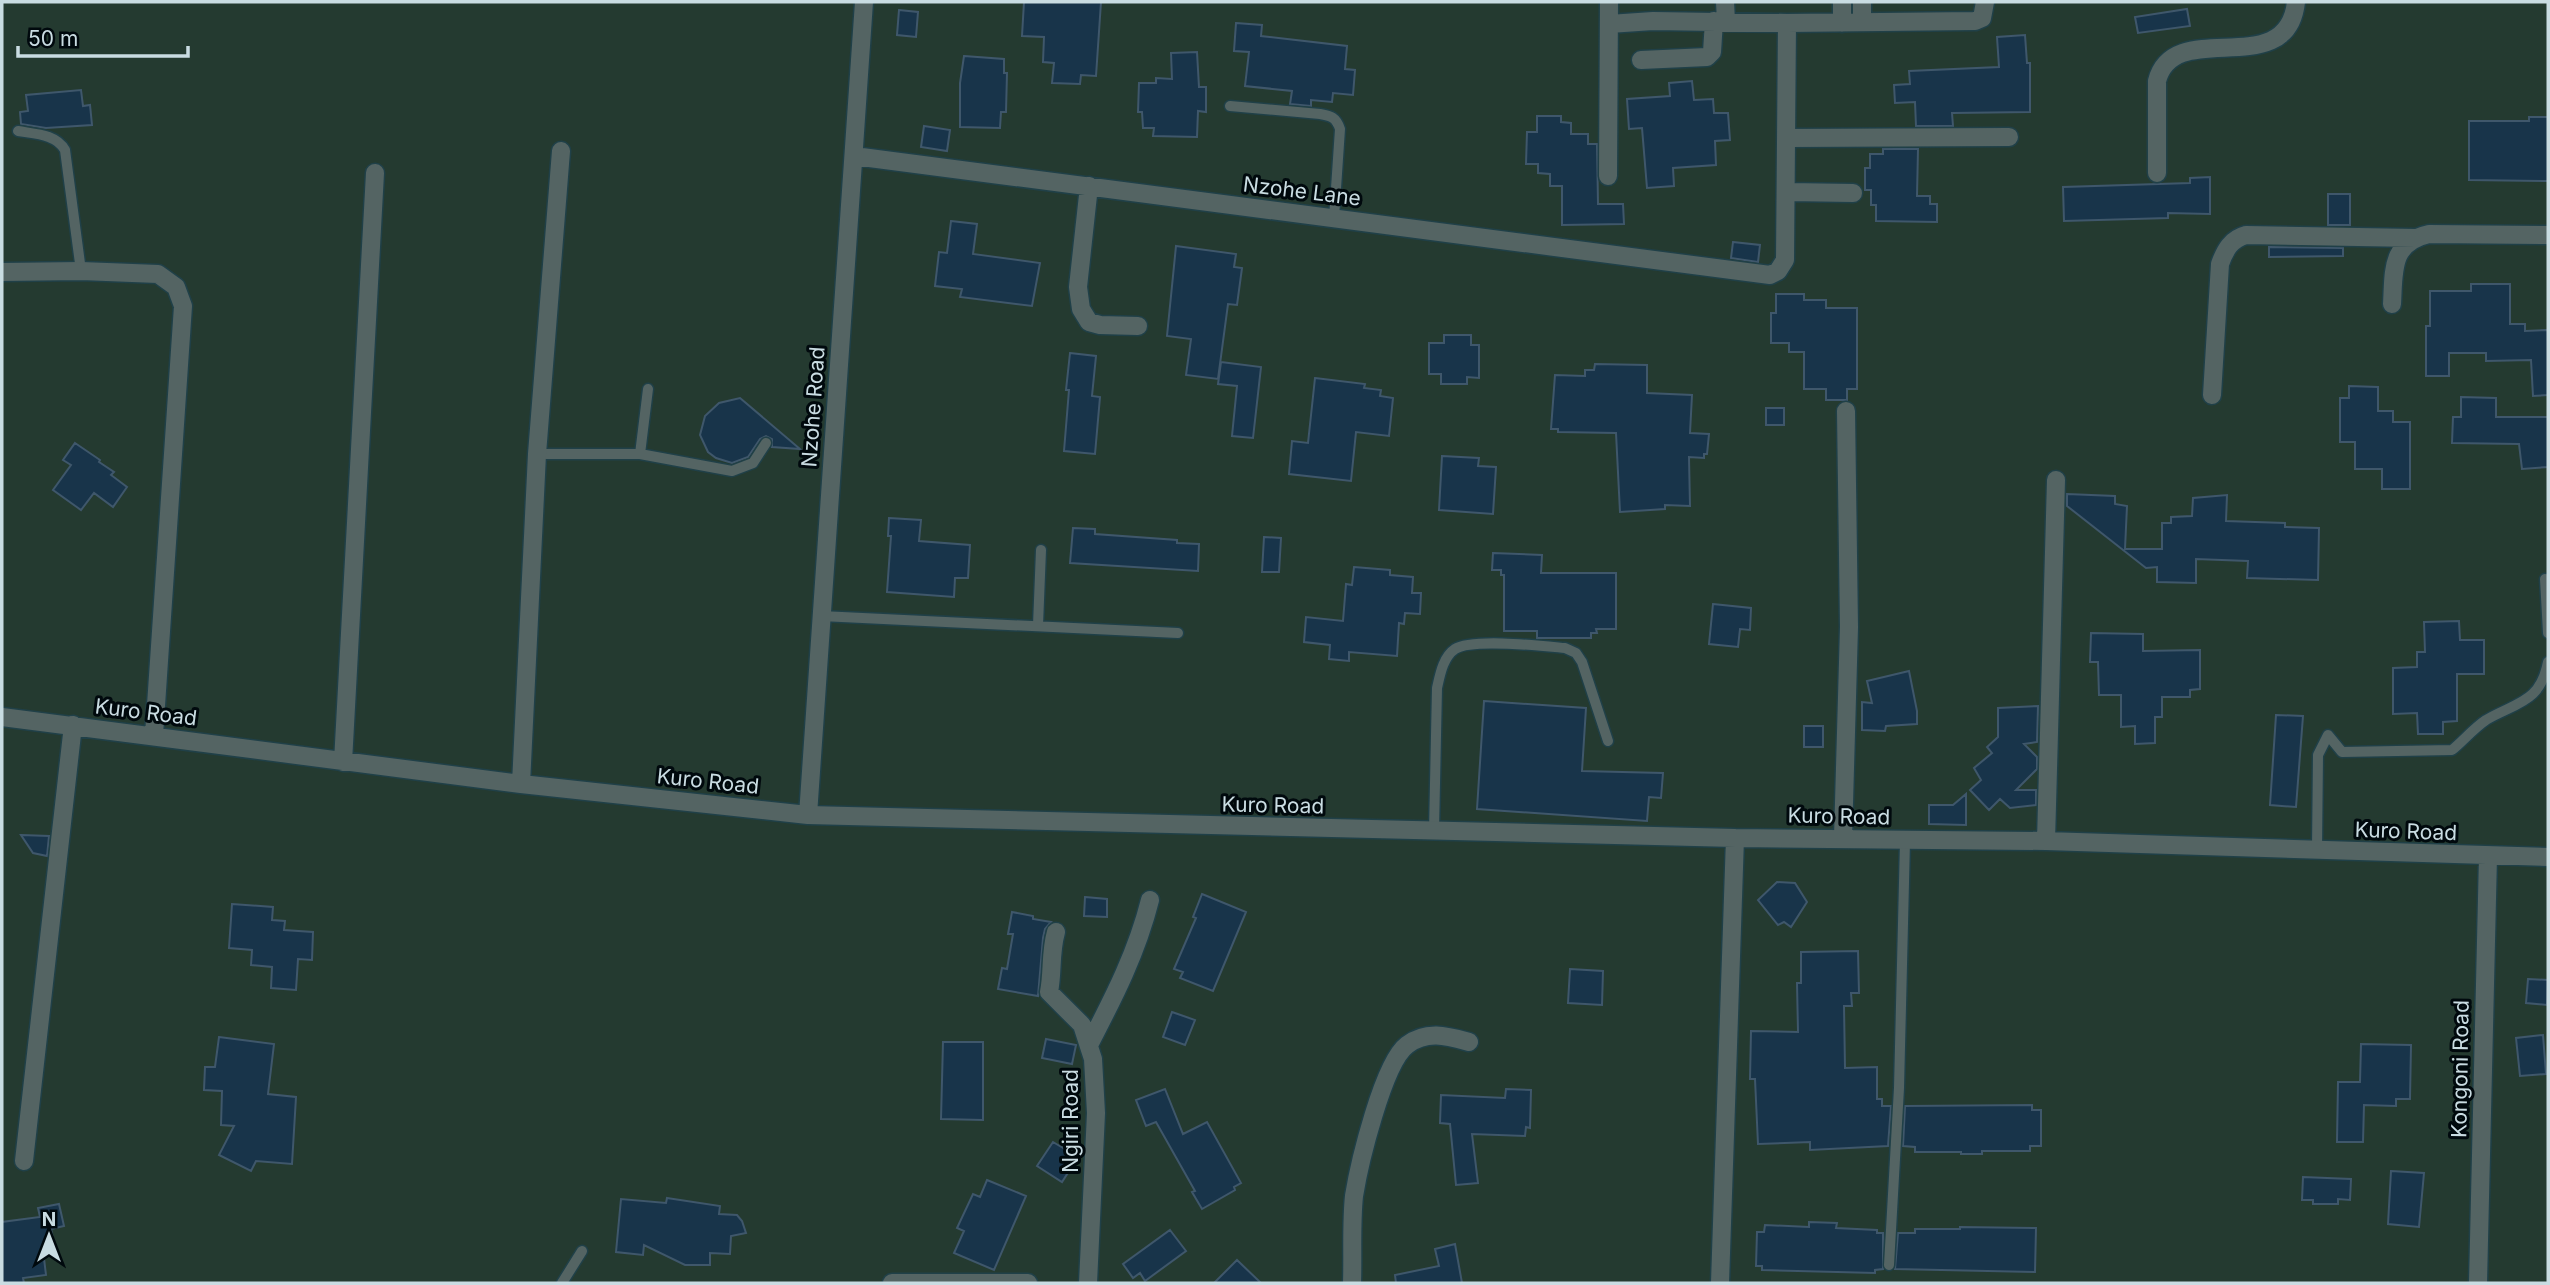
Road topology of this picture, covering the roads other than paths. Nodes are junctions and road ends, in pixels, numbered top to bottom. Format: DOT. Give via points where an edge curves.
graph roads {
  1 [pos="864,2"];
  2 [pos="1609,2"];
  3 [pos="1725,2"];
  4 [pos="1842,2"];
  5 [pos="1862,2"];
  6 [pos="1985,2"];
  7 [pos="2296,2"];
  8 [pos="1720,21"];
  9 [pos="1862,22"];
  10 [pos="1787,23"];
  11 [pos="1842,23"];
  12 [pos="1609,24"];
  13 [pos="1641,60"];
  14 [pos="1230,106"];
  15 [pos="18,131"];
  16 [pos="2009,137"];
  17 [pos="1788,138"];
  18 [pos="561,151"];
  19 [pos="854,156"];
  20 [pos="374,173"];
  21 [pos="2157,173"];
  22 [pos="1608,176"];
  23 [pos="1088,187"];
  24 [pos="1788,192"];
  25 [pos="1853,193"];
  26 [pos="1334,218"];
  27 [pos="2548,235"];
  28 [pos="2415,238"];
  29 [pos="81,271"];
  30 [pos="2,272"];
  31 [pos="2392,304"];
  32 [pos="1138,326"];
  33 [pos="648,389"];
  34 [pos="2212,395"];
  35 [pos="1846,411"];
  36 [pos="766,443"];
  37 [pos="537,454"];
  38 [pos="640,454"];
  39 [pos="2056,480"];
  40 [pos="1041,550"];
  41 [pos="2545,579"];
  42 [pos="821,616"];
  43 [pos="1038,625"];
  44 [pos="1178,633"];
  45 [pos="2548,633"];
  46 [pos="2548,663"];
  47 [pos="2,716"];
  48 [pos="73,725"];
  49 [pos="154,735"];
  50 [pos="1608,741"];
  51 [pos="343,762"];
  52 [pos="521,784"];
  53 [pos="808,815"];
  54 [pos="1434,831"];
  55 [pos="1735,838"];
  56 [pos="1843,838"];
  57 [pos="1905,841"];
  58 [pos="2046,841"];
  59 [pos="2317,850"];
  60 [pos="2488,856"];
  61 [pos="2548,857"];
  62 [pos="1150,900"];
  63 [pos="1056,932"];
  64 [pos="1469,1042"];
  65 [pos="1088,1045"];
  66 [pos="24,1161"];
  67 [pos="582,1251"];
  68 [pos="1889,1265"];
  69 [pos="562,1283"];
  70 [pos="891,1283"];
  71 [pos="1028,1283"];
  72 [pos="1088,1283"];
  73 [pos="1352,1283"];
  74 [pos="1720,1283"];
  75 [pos="2478,1283"];
  1 -- 19 [label="street, Nzohe Road"];
  2 -- 12 [label="street"];
  3 -- 8 [label="street"];
  4 -- 11 [label="street"];
  5 -- 9 [label="street"];
  6 -- 9 [label="street" via="1982,18 1975,21"];
  7 -- 21 [label="street" via="2287,27 2276,39 2259,45 2188,50 2160,67"];
  8 -- 10 [label="street"];
  8 -- 12 [label="street"];
  8 -- 13 [label="street" via="1707,57"];
  9 -- 11 [label="street"];
  10 -- 11 [label="street"];
  10 -- 17 [label="street, Nzohe Lane"];
  12 -- 22 [label="street"];
  14 -- 26 [label="lane" via="1320,114 1337,120"];
  15 -- 29 [label="lane" via="62,143"];
  16 -- 17 [label="street"];
  17 -- 24 [label="street, Nzohe Lane"];
  18 -- 37 [label="street"];
  19 -- 23 [label="street, Nzohe Lane"];
  19 -- 42 [label="street, Nzohe Road"];
  20 -- 51 [label="street"];
  23 -- 26 [label="street, Nzohe Lane"];
  23 -- 32 [label="street" via="1078,287 1081,309 1089,322"];
  24 -- 25 [label="street"];
  24 -- 26 [label="street, Nzohe Lane" via="1786,260 1770,275"];
  27 -- 28 [label="street" via="2429,234"];
  28 -- 31 [label="street" via="2398,255"];
  28 -- 34 [label="street" via="2246,235 2231,242 2220,264"];
  29 -- 30 [label="street"];
  29 -- 49 [label="street" via="158,274 176,288 183,306"];
  33 -- 38 [label="lane"];
  35 -- 56 [label="street" via="1849,626"];
  36 -- 38 [label="lane" via="752,463 732,471"];
  37 -- 38 [label="lane"];
  37 -- 52 [label="street"];
  39 -- 58 [label="street"];
  40 -- 43 [label="lane"];
  41 -- 45 [label="lane"];
  42 -- 43 [label="lane"];
  42 -- 53 [label="street, Nzohe Road"];
  43 -- 44 [label="lane"];
  46 -- 59 [label="lane" via="2544,682 2531,696 2484,721 2452,751 2342,752 2328,735 2318,755"];
  47 -- 48 [label="street, Kuro Road"];
  48 -- 49 [label="street, Kuro Road"];
  48 -- 66 [label="street"];
  49 -- 51 [label="street, Kuro Road"];
  50 -- 54 [label="lane" via="1576,653 1565,648 1478,643 1455,648 1442,666 1437,688"];
  51 -- 52 [label="street, Kuro Road"];
  52 -- 53 [label="street, Kuro Road"];
  53 -- 54 [label="street, Kuro Road"];
  54 -- 55 [label="street, Kuro Road"];
  55 -- 56 [label="street, Kuro Road"];
  55 -- 74 [label="street"];
  56 -- 57 [label="street, Kuro Road"];
  57 -- 58 [label="street, Kuro Road"];
  57 -- 68 [label="lane"];
  58 -- 59 [label="street, Kuro Road"];
  59 -- 60 [label="street, Kuro Road"];
  60 -- 61 [label="street, Kuro Road"];
  60 -- 75 [label="street, Kongoni Road"];
  62 -- 65 [label="street" via="1125,975"];
  63 -- 65 [label="street, Ngiri Road" via="1050,952 1049,992 1082,1025"];
  64 -- 73 [label="street" via="1424,1036 1406,1045 1391,1063 1360,1164 1354,1199"];
  65 -- 72 [label="street, Ngiri Road" via="1096,1113"];
  67 -- 69 [label="lane"];
  70 -- 71 [label="street"];
}
